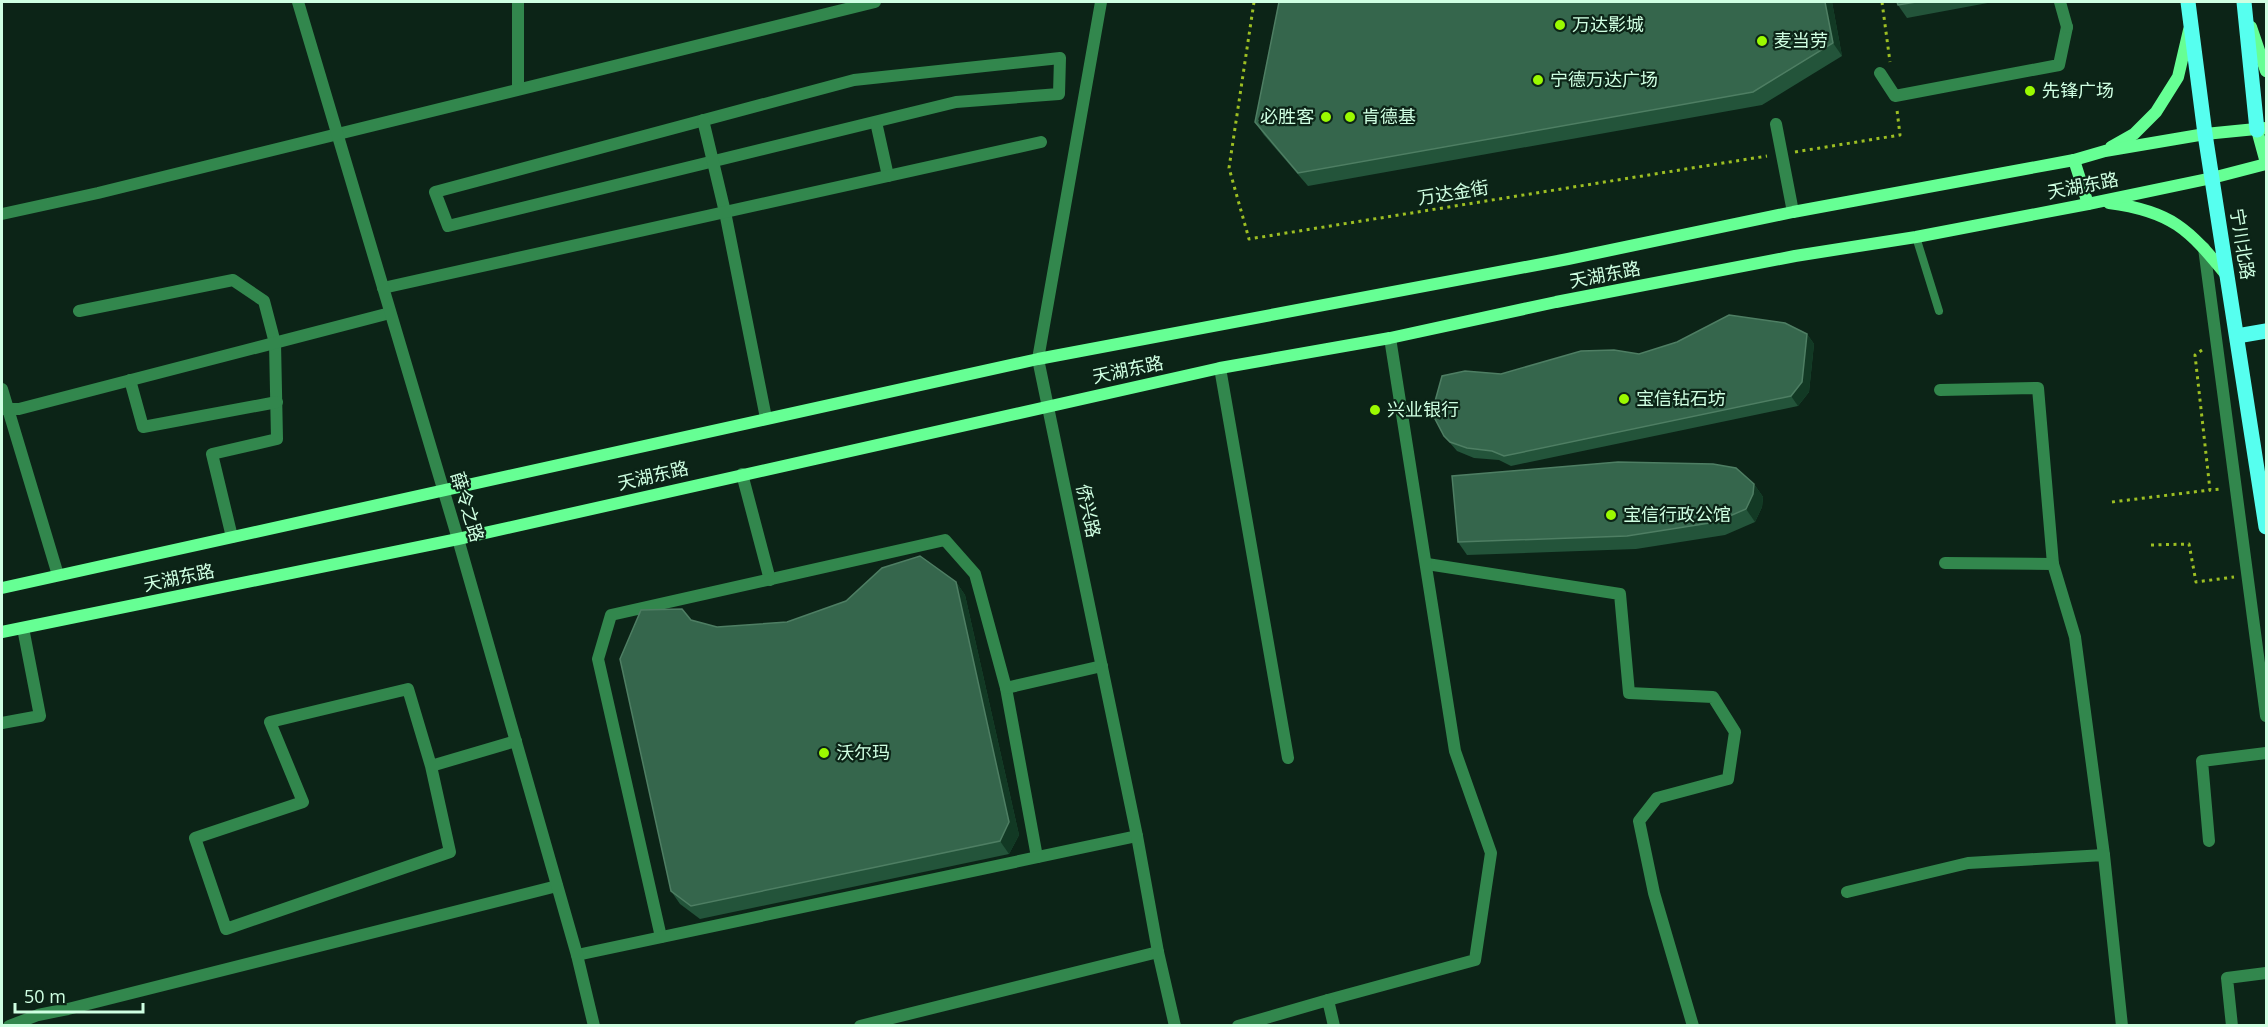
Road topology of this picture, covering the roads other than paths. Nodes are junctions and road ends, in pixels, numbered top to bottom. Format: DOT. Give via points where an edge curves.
graph roads {
  1 [pos="298,2"];
  2 [pos="518,2"];
  3 [pos="875,2"];
  4 [pos="1101,2"];
  5 [pos="2060,2"];
  6 [pos="2187,2"];
  7 [pos="2245,7"];
  8 [pos="2190,22"];
  9 [pos="2266,71"];
  10 [pos="1880,73"];
  11 [pos="518,89"];
  12 [pos="703,120"];
  13 [pos="876,122"];
  14 [pos="1776,124"];
  15 [pos="2262,129"];
  16 [pos="338,133"];
  17 [pos="2205,134"];
  18 [pos="1041,142"];
  19 [pos="2105,151"];
  20 [pos="2074,160"];
  21 [pos="713,161"];
  22 [pos="2266,164"];
  23 [pos="888,176"];
  24 [pos="2212,178"];
  25 [pos="2093,203"];
  26 [pos="725,212"];
  27 [pos="1793,212"];
  28 [pos="2,214"];
  29 [pos="1916,237"];
  30 [pos="2204,248"];
  31 [pos="2228,277"];
  32 [pos="383,288"];
  33 [pos="79,311"];
  34 [pos="1939,311"];
  35 [pos="390,313"];
  36 [pos="2266,332"];
  37 [pos="2237,336"];
  38 [pos="1390,338"];
  39 [pos="275,343"];
  40 [pos="1038,358"];
  41 [pos="1220,368"];
  42 [pos="130,380"];
  43 [pos="2,389"];
  44 [pos="1940,390"];
  45 [pos="276,402"];
  46 [pos="1048,405"];
  47 [pos="4,409"];
  48 [pos="766,418"];
  49 [pos="742,474"];
  50 [pos="442,490"];
  51 [pos="2266,527"];
  52 [pos="232,537"];
  53 [pos="458,539"];
  54 [pos="1945,563"];
  55 [pos="1427,564"];
  56 [pos="2053,564"];
  57 [pos="58,575"];
  58 [pos="770,580"];
  59 [pos="2,588"];
  60 [pos="23,628"];
  61 [pos="2,632"];
  62 [pos="1102,666"];
  63 [pos="1006,688"];
  64 [pos="2266,716"];
  65 [pos="2,723"];
  66 [pos="516,741"];
  67 [pos="2266,753"];
  68 [pos="1288,758"];
  69 [pos="431,766"];
  70 [pos="1137,836"];
  71 [pos="2209,841"];
  72 [pos="2104,855"];
  73 [pos="1036,857"];
  74 [pos="557,885"];
  75 [pos="1847,892"];
  76 [pos="661,937"];
  77 [pos="1158,952"];
  78 [pos="577,955"];
  79 [pos="2266,973"];
  80 [pos="1328,1000"];
  81 [pos="891,1022"];
  82 [pos="9,1026"];
  83 [pos="594,1026"];
  84 [pos="860,1026"];
  85 [pos="1175,1026"];
  86 [pos="1238,1026"];
  87 [pos="1334,1026"];
  88 [pos="1693,1026"];
  89 [pos="2122,1026"];
  90 [pos="2232,1026"];
  1 -- 16 [label="street, 薛令之路"];
  2 -- 11 [label="street"];
  3 -- 11 [label="street"];
  4 -- 40 [label="street, 侨兴路"];
  5 -- 10 [label="street" via="2067,27 2060,65 1895,96"];
  6 -- 8 [label="main road, 宁川北路"];
  7 -- 9 [label="main road"];
  7 -- 15 [label="main road"];
  8 -- 17 [label="main road, 宁川北路"];
  8 -- 19 [label="main road" via="2178,77 2156,112 2134,134"];
  11 -- 16 [label="street"];
  12 -- 13 [label="street" via="854,80 1060,58 1059,94 956,102"];
  12 -- 21 [label="street"];
  12 -- 21 [label="street" via="435,192 448,226"];
  13 -- 21 [label="street"];
  13 -- 23 [label="street"];
  14 -- 27 [label="street"];
  15 -- 17 [label="main road, 天湖东路"];
  15 -- 22 [label="main road"];
  16 -- 28 [label="street"];
  16 -- 32 [label="street, 薛令之路"];
  17 -- 19 [label="main road, 天湖东路"];
  17 -- 24 [label="main road, 宁川北路"];
  18 -- 23 [label="street"];
  19 -- 20 [label="main road, 天湖东路"];
  20 -- 25 [label="main road"];
  20 -- 27 [label="main road, 天湖东路"];
  21 -- 26 [label="street"];
  22 -- 24 [label="main road, 天湖东路"];
  23 -- 26 [label="street"];
  24 -- 25 [label="main road, 天湖东路"];
  24 -- 31 [label="main road, 宁川北路"];
  25 -- 29 [label="main road, 天湖东路"];
  25 -- 30 [label="main road" via="2135,207 2172,221"];
  26 -- 32 [label="street"];
  26 -- 48 [label="street"];
  27 -- 40 [label="main road, 天湖东路" via="1568,259"];
  29 -- 34 [label="lane"];
  29 -- 38 [label="main road, 天湖东路" via="1773,261"];
  30 -- 31 [label="main road"];
  30 -- 64 [label="street"];
  31 -- 37 [label="main road, 宁川北路"];
  32 -- 35 [label="street, 薛令之路"];
  33 -- 39 [label="street" via="233,280 264,302"];
  35 -- 39 [label="street"];
  35 -- 50 [label="street, 薛令之路"];
  36 -- 37 [label="main road"];
  37 -- 51 [label="main road, 宁川北路"];
  38 -- 41 [label="main road, 天湖东路"];
  38 -- 55 [label="street"];
  39 -- 42 [label="street"];
  39 -- 45 [label="street"];
  40 -- 46 [label="street, 侨兴路"];
  40 -- 48 [label="main road, 天湖东路"];
  41 -- 46 [label="main road, 天湖东路"];
  41 -- 68 [label="street"];
  42 -- 45 [label="street" via="143,427"];
  42 -- 47 [label="street" via="19,409"];
  43 -- 47 [label="street"];
  44 -- 56 [label="street" via="2038,388"];
  45 -- 52 [label="street" via="277,439 212,453"];
  46 -- 49 [label="main road, 天湖东路"];
  46 -- 62 [label="street, 侨兴路"];
  47 -- 57 [label="street"];
  48 -- 50 [label="main road, 天湖东路"];
  49 -- 53 [label="main road, 天湖东路"];
  49 -- 58 [label="street"];
  50 -- 52 [label="main road, 天湖东路"];
  50 -- 53 [label="street, 薛令之路"];
  52 -- 57 [label="main road, 天湖东路"];
  53 -- 60 [label="main road, 天湖东路"];
  53 -- 66 [label="street, 薛令之路"];
  54 -- 56 [label="street"];
  55 -- 80 [label="street" via="1455,751 1491,853 1474,960"];
  55 -- 88 [label="street" via="1620,594 1629,693 1713,697 1735,732 1728,779 1657,798 1639,821 1654,893"];
  56 -- 72 [label="street" via="2075,637"];
  57 -- 59 [label="main road, 天湖东路"];
  58 -- 63 [label="street" via="945,540 975,574"];
  58 -- 76 [label="street" via="611,615 598,659"];
  60 -- 61 [label="main road, 天湖东路"];
  60 -- 65 [label="street" via="40,716"];
  62 -- 63 [label="street"];
  62 -- 70 [label="street, 侨兴路"];
  63 -- 73 [label="street"];
  66 -- 69 [label="street"];
  66 -- 74 [label="street, 薛令之路"];
  67 -- 71 [label="street" via="2202,761"];
  69 -- 69 [label="street" via="450,852 226,929 195,838 303,802 270,722 408,688"];
  70 -- 73 [label="street"];
  70 -- 77 [label="street, 侨兴路"];
  72 -- 75 [label="street" via="1968,863"];
  72 -- 89 [label="street"];
  73 -- 76 [label="street"];
  74 -- 78 [label="street, 薛令之路"];
  74 -- 82 [label="street" via="38,1015"];
  76 -- 78 [label="street"];
  77 -- 81 [label="street"];
  77 -- 85 [label="street, 侨兴路"];
  78 -- 83 [label="street, 薛令之路"];
  79 -- 90 [label="street" via="2227,978"];
  80 -- 86 [label="street"];
  80 -- 87 [label="street"];
  81 -- 84 [label="street"];
}
